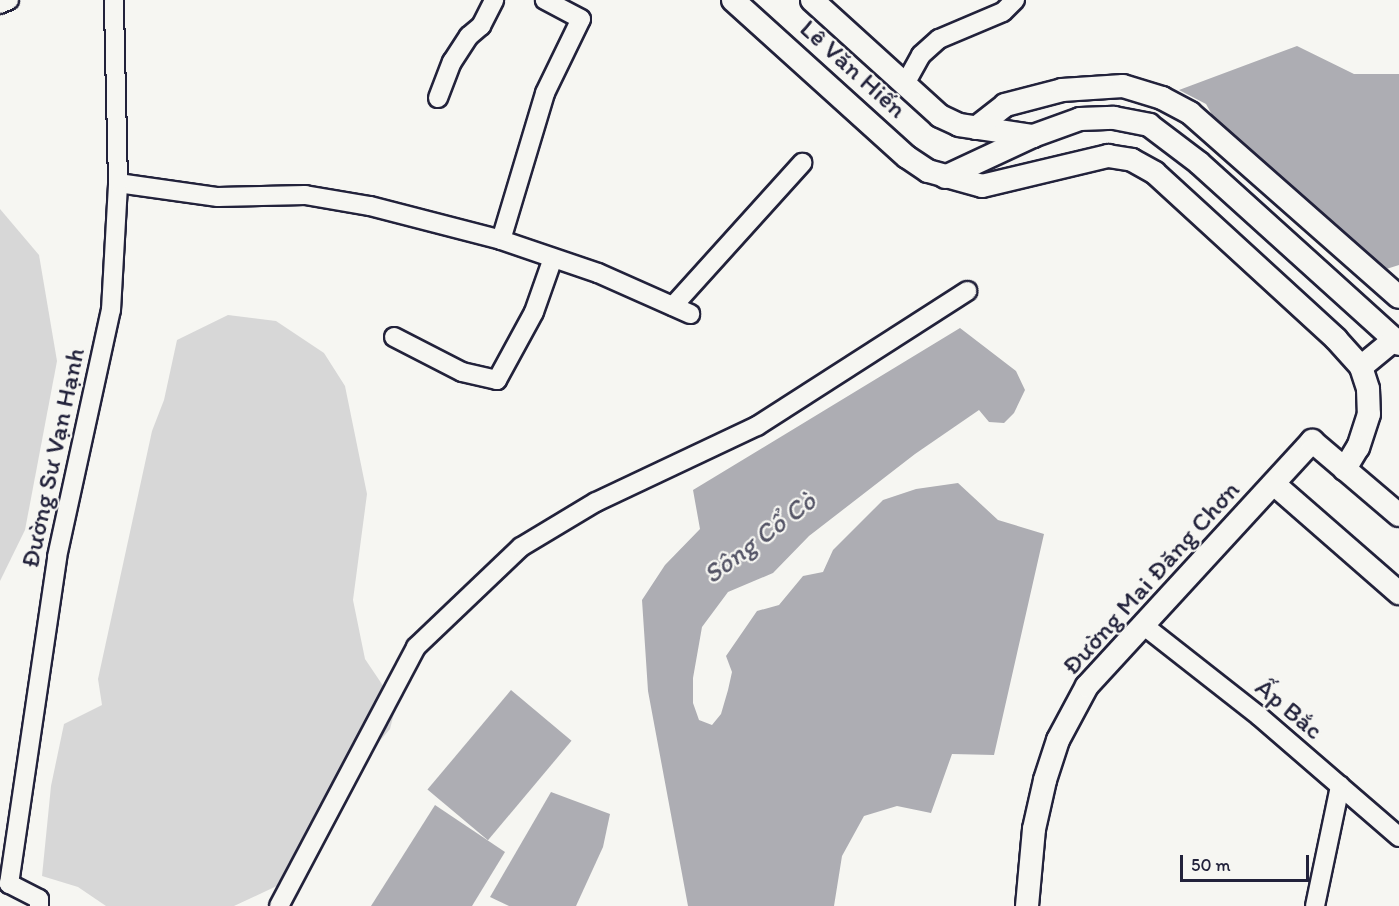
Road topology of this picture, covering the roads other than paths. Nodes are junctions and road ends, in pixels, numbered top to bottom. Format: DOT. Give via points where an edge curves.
graph roads {
  1 [pos="9,0"];
  2 [pos="114,0"];
  3 [pos="494,0"];
  4 [pos="544,0"];
  5 [pos="734,0"];
  6 [pos="813,0"];
  7 [pos="1015,0"];
  8 [pos="0,4"];
  9 [pos="574,7"];
  10 [pos="905,84"];
  11 [pos="438,98"];
  12 [pos="976,128"];
  13 [pos="1033,135"];
  14 [pos="802,164"];
  15 [pos="945,177"];
  16 [pos="118,183"];
  17 [pos="501,240"];
  18 [pos="553,258"];
  19 [pos="967,291"];
  20 [pos="1399,297"];
  21 [pos="673,306"];
  22 [pos="690,314"];
  23 [pos="394,337"];
  24 [pos="1397,342"];
  25 [pos="1361,367"];
  26 [pos="1345,469"];
  27 [pos="1274,484"];
  28 [pos="1399,515"];
  29 [pos="1399,592"];
  30 [pos="1143,625"];
  31 [pos="1340,786"];
  32 [pos="1399,837"];
  33 [pos="39,906"];
  34 [pos="279,906"];
  35 [pos="1027,906"];
  36 [pos="1315,906"];
  1 -- 8 [label="street"];
  2 -- 16 [label="street, Đường Sư Vạn Hạnh"];
  3 -- 11 [label="street" via="452,62"];
  4 -- 9 [label="street"];
  5 -- 15 [label="main road, Lê Văn Hiến" via="907,157"];
  6 -- 10 [label="main road, Lê Văn Hiến"];
  7 -- 10 [label="street" via="1003,12 939,39 921,55"];
  9 -- 17 [label="street" via="581,19 545,93"];
  10 -- 12 [label="main road, Lê Văn Hiến" via="940,116"];
  12 -- 13 [label="main road"];
  12 -- 20 [label="main road" via="1005,105 1094,86 1123,86 1162,98 1190,113"];
  13 -- 15 [label="main road"];
  13 -- 24 [label="main road" via="1080,119 1114,118 1149,125 1198,163"];
  14 -- 21 [label="street"];
  15 -- 25 [label="main road, Lê Văn Hiến" via="982,186 1108,156 1132,160 1155,173 1336,339"];
  16 -- 17 [label="street" via="218,197 305,195 370,206"];
  16 -- 33 [label="street, Đường Sư Vạn Hạnh" via="111,310 57,557 9,884 39,899"];
  17 -- 18 [label="street"];
  18 -- 21 [label="street"];
  18 -- 23 [label="street" via="534,312 497,380 462,372"];
  19 -- 34 [label="street" via="757,426 596,502 521,547 416,646"];
  21 -- 22 [label="street"];
  24 -- 25 [label="main road"];
  25 -- 26 [label="main road" via="1368,389 1369,414 1358,447"];
  26 -- 27 [label="main road, Đường Mai Đăng Chơn" via="1312,441"];
  26 -- 28 [label="main road"];
  27 -- 29 [label="main road"];
  27 -- 30 [label="main road, Đường Mai Đăng Chơn"];
  30 -- 31 [label="street, Ấp Bắc"];
  30 -- 35 [label="main road, Đường Mai Đăng Chơn" via="1087,686 1058,740 1034,829"];
  31 -- 32 [label="street, Ấp Bắc"];
  31 -- 36 [label="street"];
}
